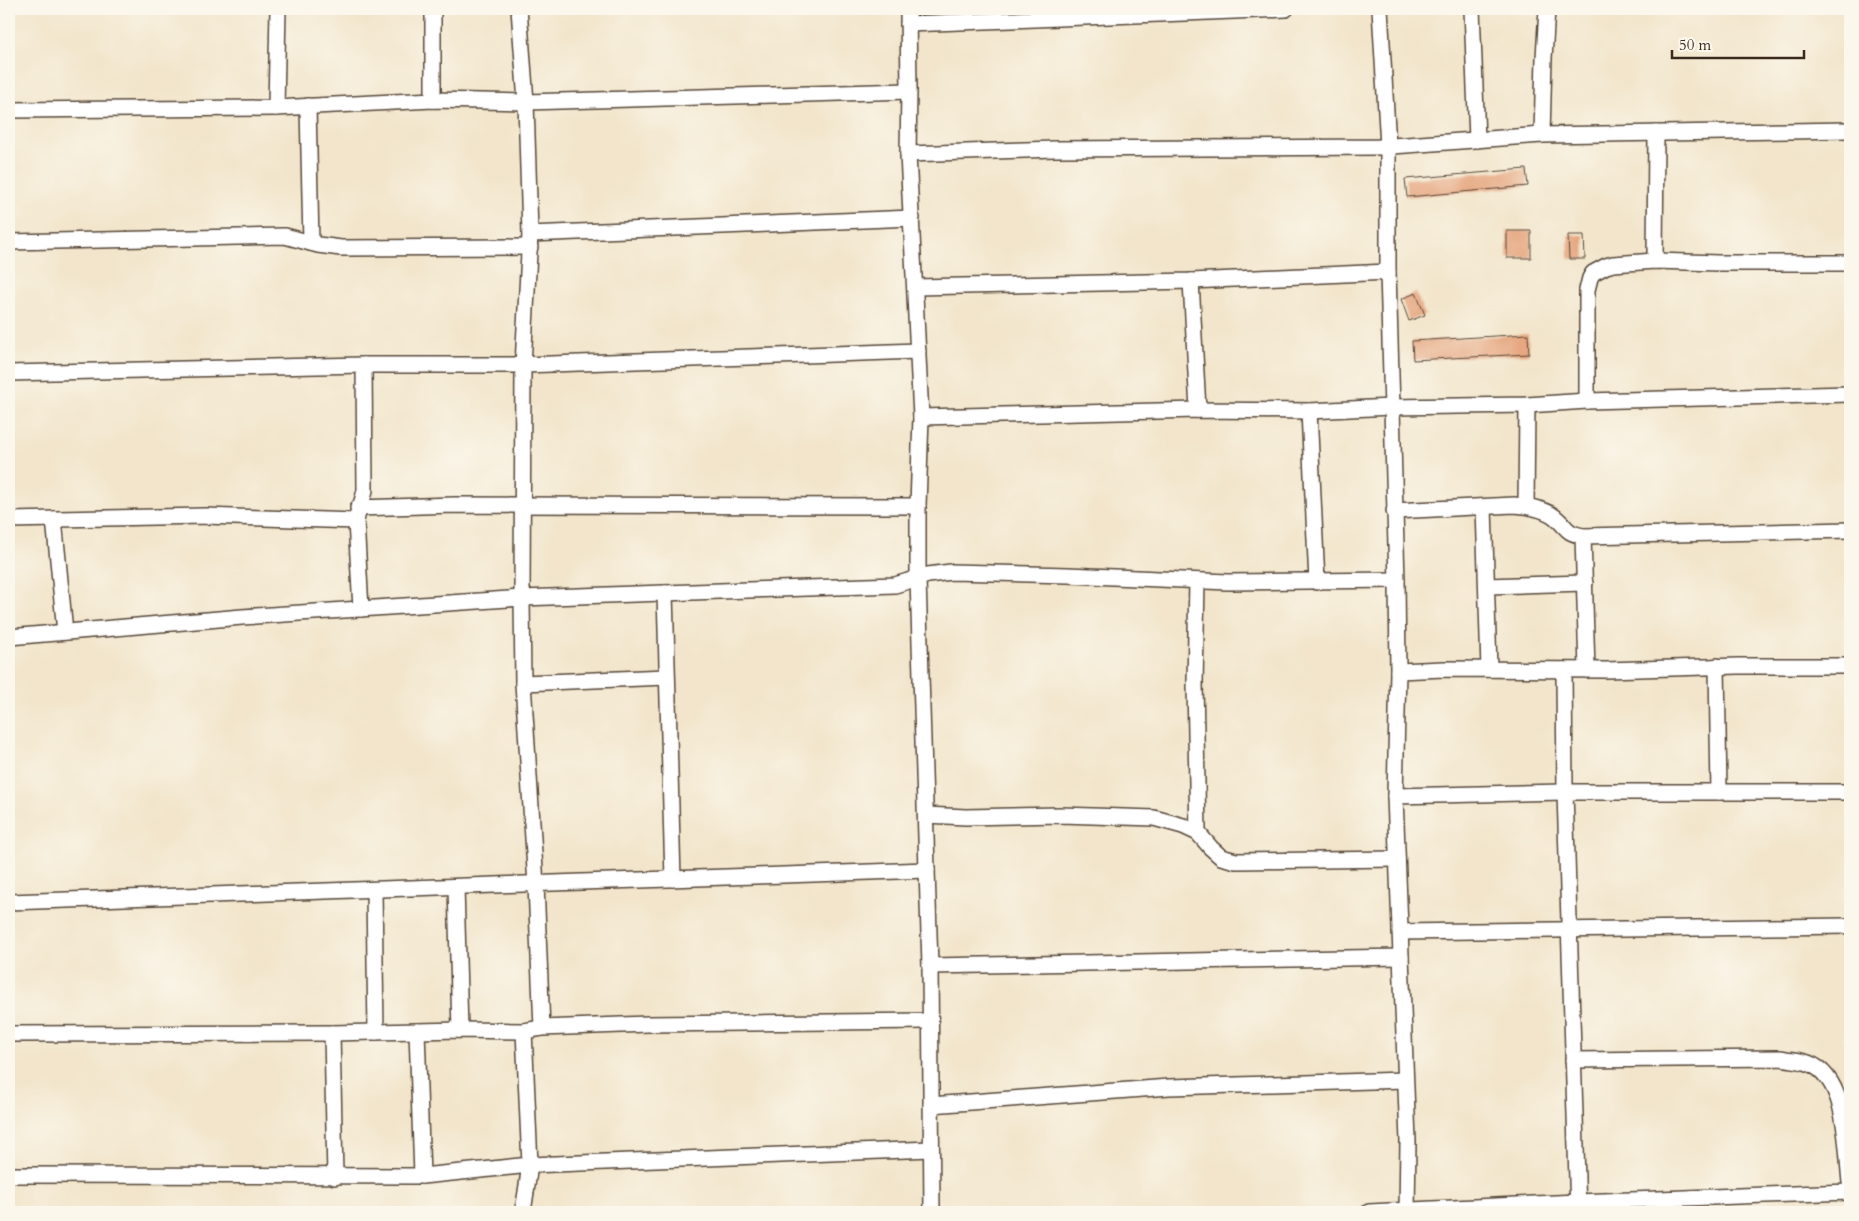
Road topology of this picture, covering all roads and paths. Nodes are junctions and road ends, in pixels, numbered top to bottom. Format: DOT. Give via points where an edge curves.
graph roads {
  1 [pos="278,9"];
  2 [pos="433,9"];
  3 [pos="519,9"];
  4 [pos="908,9"];
  5 [pos="1286,9"];
  6 [pos="1380,9"];
  7 [pos="1472,9"];
  8 [pos="1547,9"];
  9 [pos="908,24"];
  10 [pos="909,91"];
  11 [pos="433,100"];
  12 [pos="526,102"];
  13 [pos="308,106"];
  14 [pos="276,108"];
  15 [pos="9,110"];
  16 [pos="1850,130"];
  17 [pos="1656,133"];
  18 [pos="1542,135"];
  19 [pos="1477,140"];
  20 [pos="1388,146"];
  21 [pos="908,154"];
  22 [pos="912,218"];
  23 [pos="530,241"];
  24 [pos="9,242"];
  25 [pos="311,243"];
  26 [pos="1655,261"];
  27 [pos="1850,263"];
  28 [pos="1388,272"];
  29 [pos="1191,281"];
  30 [pos="915,287"];
  31 [pos="918,351"];
  32 [pos="364,365"];
  33 [pos="523,365"];
  34 [pos="9,373"];
  35 [pos="1850,394"];
  36 [pos="1587,401"];
  37 [pos="1527,405"];
  38 [pos="1391,407"];
  39 [pos="1198,410"];
  40 [pos="1309,411"];
  41 [pos="921,416"];
  42 [pos="523,506"];
  43 [pos="918,506"];
  44 [pos="1526,506"];
  45 [pos="1484,507"];
  46 [pos="1394,512"];
  47 [pos="357,514"];
  48 [pos="54,519"];
  49 [pos="9,520"];
  50 [pos="1850,530"];
  51 [pos="1584,536"];
  52 [pos="918,579"];
  53 [pos="1397,580"];
  54 [pos="1197,581"];
  55 [pos="1318,582"];
  56 [pos="1585,583"];
  57 [pos="1487,586"];
  58 [pos="665,593"];
  59 [pos="522,598"];
  60 [pos="361,609"];
  61 [pos="65,632"];
  62 [pos="9,636"];
  63 [pos="1718,666"];
  64 [pos="1850,666"];
  65 [pos="1489,669"];
  66 [pos="1564,670"];
  67 [pos="1586,670"];
  68 [pos="1398,671"];
  69 [pos="666,677"];
  70 [pos="523,683"];
  71 [pos="1565,792"];
  72 [pos="1718,792"];
  73 [pos="1850,792"];
  74 [pos="1395,796"];
  75 [pos="926,815"];
  76 [pos="1198,833"];
  77 [pos="1396,859"];
  78 [pos="927,870"];
  79 [pos="673,879"];
  80 [pos="536,885"];
  81 [pos="456,887"];
  82 [pos="374,891"];
  83 [pos="9,902"];
  84 [pos="1850,926"];
  85 [pos="1569,931"];
  86 [pos="1400,932"];
  87 [pos="1401,958"];
  88 [pos="930,966"];
  89 [pos="929,1021"];
  90 [pos="542,1028"];
  91 [pos="460,1030"];
  92 [pos="417,1031"];
  93 [pos="524,1031"];
  94 [pos="376,1032"];
  95 [pos="332,1033"];
  96 [pos="9,1034"];
  97 [pos="1573,1060"];
  98 [pos="1405,1080"];
  99 [pos="931,1105"];
  100 [pos="931,1149"];
  101 [pos="530,1165"];
  102 [pos="9,1175"];
  103 [pos="422,1176"];
  104 [pos="335,1177"];
  105 [pos="1850,1182"];
  106 [pos="1850,1192"];
  107 [pos="1578,1207"];
  108 [pos="1407,1211"];
  109 [pos="1428,1211"];
  110 [pos="523,1212"];
  111 [pos="932,1212"];
  112 [pos="1369,1212"];
  1 -- 14 [label="street"];
  2 -- 11 [label="street"];
  3 -- 12 [label="street"];
  4 -- 9 [label="street"];
  5 -- 9 [label="street"];
  6 -- 20 [label="street"];
  7 -- 19 [label="street"];
  8 -- 18 [label="street"];
  9 -- 10 [label="street"];
  10 -- 12 [label="street"];
  10 -- 21 [label="street"];
  11 -- 12 [label="street"];
  11 -- 13 [label="street"];
  12 -- 23 [label="street"];
  13 -- 14 [label="street"];
  13 -- 25 [label="street"];
  14 -- 15 [label="street"];
  16 -- 17 [label="street"];
  17 -- 18 [label="street"];
  17 -- 26 [label="street"];
  18 -- 19 [label="street"];
  19 -- 20 [label="street"];
  20 -- 21 [label="street" via="1055,149"];
  20 -- 28 [label="street"];
  21 -- 22 [label="street"];
  22 -- 23 [label="street"];
  22 -- 30 [label="street"];
  23 -- 25 [label="street" via="341,248"];
  23 -- 33 [label="street"];
  24 -- 25 [label="street" via="286,236"];
  26 -- 27 [label="street"];
  26 -- 36 [label="street" via="1606,266 1590,278 1587,290"];
  28 -- 29 [label="street"];
  28 -- 38 [label="street"];
  29 -- 30 [label="street"];
  29 -- 39 [label="street"];
  30 -- 31 [label="street"];
  31 -- 33 [label="street"];
  31 -- 41 [label="street"];
  32 -- 33 [label="street"];
  32 -- 34 [label="street"];
  32 -- 47 [label="street" via="365,490"];
  33 -- 42 [label="street"];
  35 -- 36 [label="street"];
  36 -- 37 [label="street"];
  37 -- 38 [label="street"];
  37 -- 44 [label="street"];
  38 -- 40 [label="street"];
  38 -- 46 [label="street"];
  39 -- 40 [label="street"];
  39 -- 41 [label="street"];
  40 -- 55 [label="street"];
  41 -- 43 [label="street"];
  42 -- 43 [label="street"];
  42 -- 47 [label="street" via="454,505"];
  42 -- 59 [label="street"];
  43 -- 52 [label="street"];
  44 -- 45 [label="street"];
  44 -- 51 [label="street" via="1550,514 1572,534"];
  45 -- 46 [label="street"];
  45 -- 57 [label="street"];
  46 -- 53 [label="street"];
  47 -- 48 [label="street"];
  47 -- 60 [label="street"];
  48 -- 49 [label="street"];
  48 -- 61 [label="street"];
  50 -- 51 [label="street"];
  51 -- 56 [label="street"];
  52 -- 54 [label="street" via="938,573 992,572"];
  52 -- 58 [label="street" via="894,585"];
  52 -- 75 [label="street"];
  53 -- 55 [label="street"];
  53 -- 68 [label="street"];
  54 -- 55 [label="street"];
  54 -- 76 [label="street"];
  56 -- 57 [label="street"];
  56 -- 67 [label="street"];
  57 -- 65 [label="street"];
  58 -- 59 [label="street"];
  58 -- 69 [label="street"];
  59 -- 60 [label="street"];
  59 -- 70 [label="street"];
  60 -- 61 [label="street"];
  61 -- 62 [label="street"];
  63 -- 64 [label="street"];
  63 -- 67 [label="street"];
  63 -- 72 [label="street"];
  65 -- 66 [label="street"];
  65 -- 68 [label="street"];
  66 -- 67 [label="street"];
  66 -- 71 [label="street"];
  68 -- 74 [label="street"];
  69 -- 70 [label="street"];
  69 -- 79 [label="street"];
  70 -- 80 [label="street"];
  71 -- 72 [label="street"];
  71 -- 74 [label="street"];
  71 -- 85 [label="street"];
  72 -- 73 [label="street"];
  74 -- 77 [label="street"];
  75 -- 76 [label="street" via="1154,818"];
  75 -- 78 [label="street"];
  76 -- 77 [label="street" via="1221,857 1236,861"];
  77 -- 86 [label="street"];
  78 -- 79 [label="street"];
  78 -- 88 [label="street"];
  79 -- 80 [label="street"];
  80 -- 81 [label="street"];
  80 -- 90 [label="street"];
  81 -- 82 [label="street"];
  81 -- 91 [label="street"];
  82 -- 83 [label="street"];
  82 -- 94 [label="street"];
  84 -- 85 [label="street"];
  85 -- 86 [label="street"];
  85 -- 97 [label="street"];
  86 -- 87 [label="street"];
  87 -- 88 [label="street"];
  87 -- 98 [label="street"];
  88 -- 89 [label="street"];
  89 -- 90 [label="street"];
  89 -- 99 [label="street"];
  90 -- 93 [label="street"];
  91 -- 92 [label="street"];
  91 -- 93 [label="street"];
  92 -- 94 [label="street"];
  92 -- 103 [label="street"];
  93 -- 101 [label="street"];
  94 -- 95 [label="street"];
  95 -- 96 [label="street"];
  95 -- 104 [label="street"];
  97 -- 105 [label="street" via="1781,1058 1809,1063 1826,1074 1836,1092 1842,1113"];
  97 -- 107 [label="street"];
  98 -- 99 [label="street" via="1169,1087"];
  98 -- 108 [label="street"];
  99 -- 100 [label="street"];
  100 -- 101 [label="street"];
  100 -- 111 [label="street"];
  101 -- 103 [label="street"];
  101 -- 110 [label="street"];
  102 -- 104 [label="street"];
  103 -- 104 [label="street"];
  106 -- 107 [label="street"];
  107 -- 109 [label="street"];
  108 -- 109 [label="street"];
  108 -- 112 [label="street"];
}
